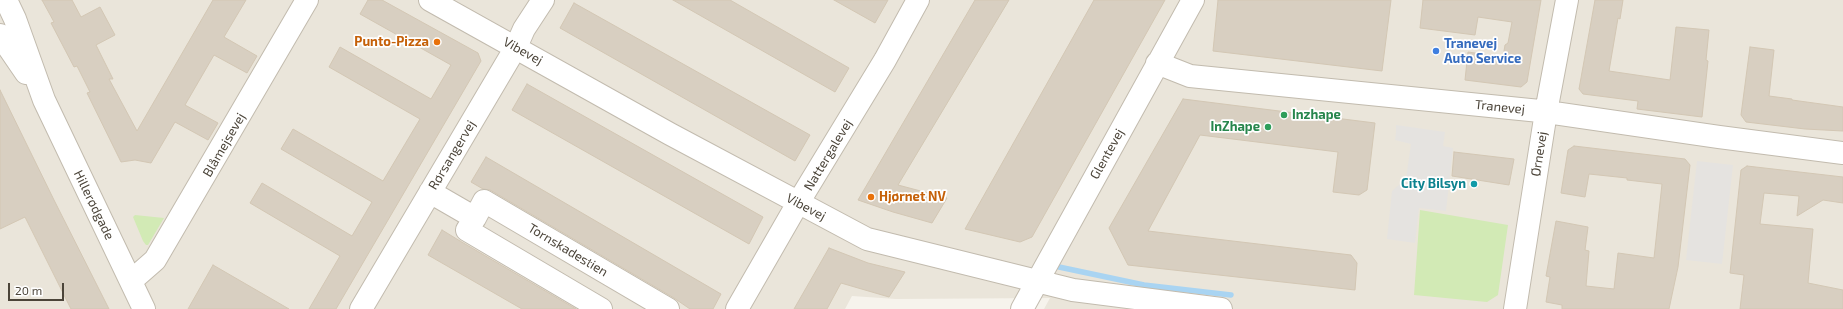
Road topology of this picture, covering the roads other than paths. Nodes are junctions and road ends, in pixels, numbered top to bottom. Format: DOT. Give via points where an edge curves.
graph roads {
  1 [pos="6,0"];
  2 [pos="307,0"];
  3 [pos="430,0"];
  4 [pos="543,0"];
  5 [pos="918,0"];
  6 [pos="1192,0"];
  7 [pos="1567,0"];
  8 [pos="0,35"];
  9 [pos="516,47"];
  10 [pos="1157,63"];
  11 [pos="44,100"];
  12 [pos="1546,112"];
  13 [pos="1843,153"];
  14 [pos="430,192"];
  15 [pos="798,203"];
  16 [pos="475,218"];
  17 [pos="130,281"];
  18 [pos="1037,282"];
  19 [pos="144,309"];
  20 [pos="361,309"];
  21 [pos="601,309"];
  22 [pos="668,309"];
  23 [pos="737,309"];
  24 [pos="1022,309"];
  25 [pos="1221,309"];
  26 [pos="1515,309"];
  1 -- 11 [label="street, Hillerødgade"];
  2 -- 17 [label="street, Blåmejsevej" via="155,260"];
  3 -- 9 [label="street, Vibevej"];
  4 -- 9 [label="street, Rørsangervej"];
  5 -- 15 [label="street, Nattergalevej"];
  6 -- 10 [label="street, Glentevej"];
  7 -- 12 [label="street, Ørnevej"];
  8 -- 11 [label="street, Hillerødgade"];
  9 -- 14 [label="street, Rørsangervej"];
  9 -- 15 [label="street, Vibevej"];
  10 -- 12 [label="street, Tranevej" via="1190,76"];
  10 -- 18 [label="street, Glentevej"];
  11 -- 17 [label="street, Hillerødgade"];
  12 -- 13 [label="street, Tranevej"];
  12 -- 26 [label="street, Ørnevej"];
  14 -- 16 [label="street"];
  14 -- 20 [label="street, Rørsangervej"];
  15 -- 18 [label="street, Vibevej" via="866,238"];
  15 -- 23 [label="street, Nattergalevej"];
  16 -- 21 [label="street, Tornskadestien" via="467,230"];
  16 -- 22 [label="street, Tornskadestien" via="484,201"];
  17 -- 19 [label="street, Hillerødgade"];
  18 -- 24 [label="street, Glentevej"];
  18 -- 25 [label="street, Vibevej" via="1073,290"];
}
